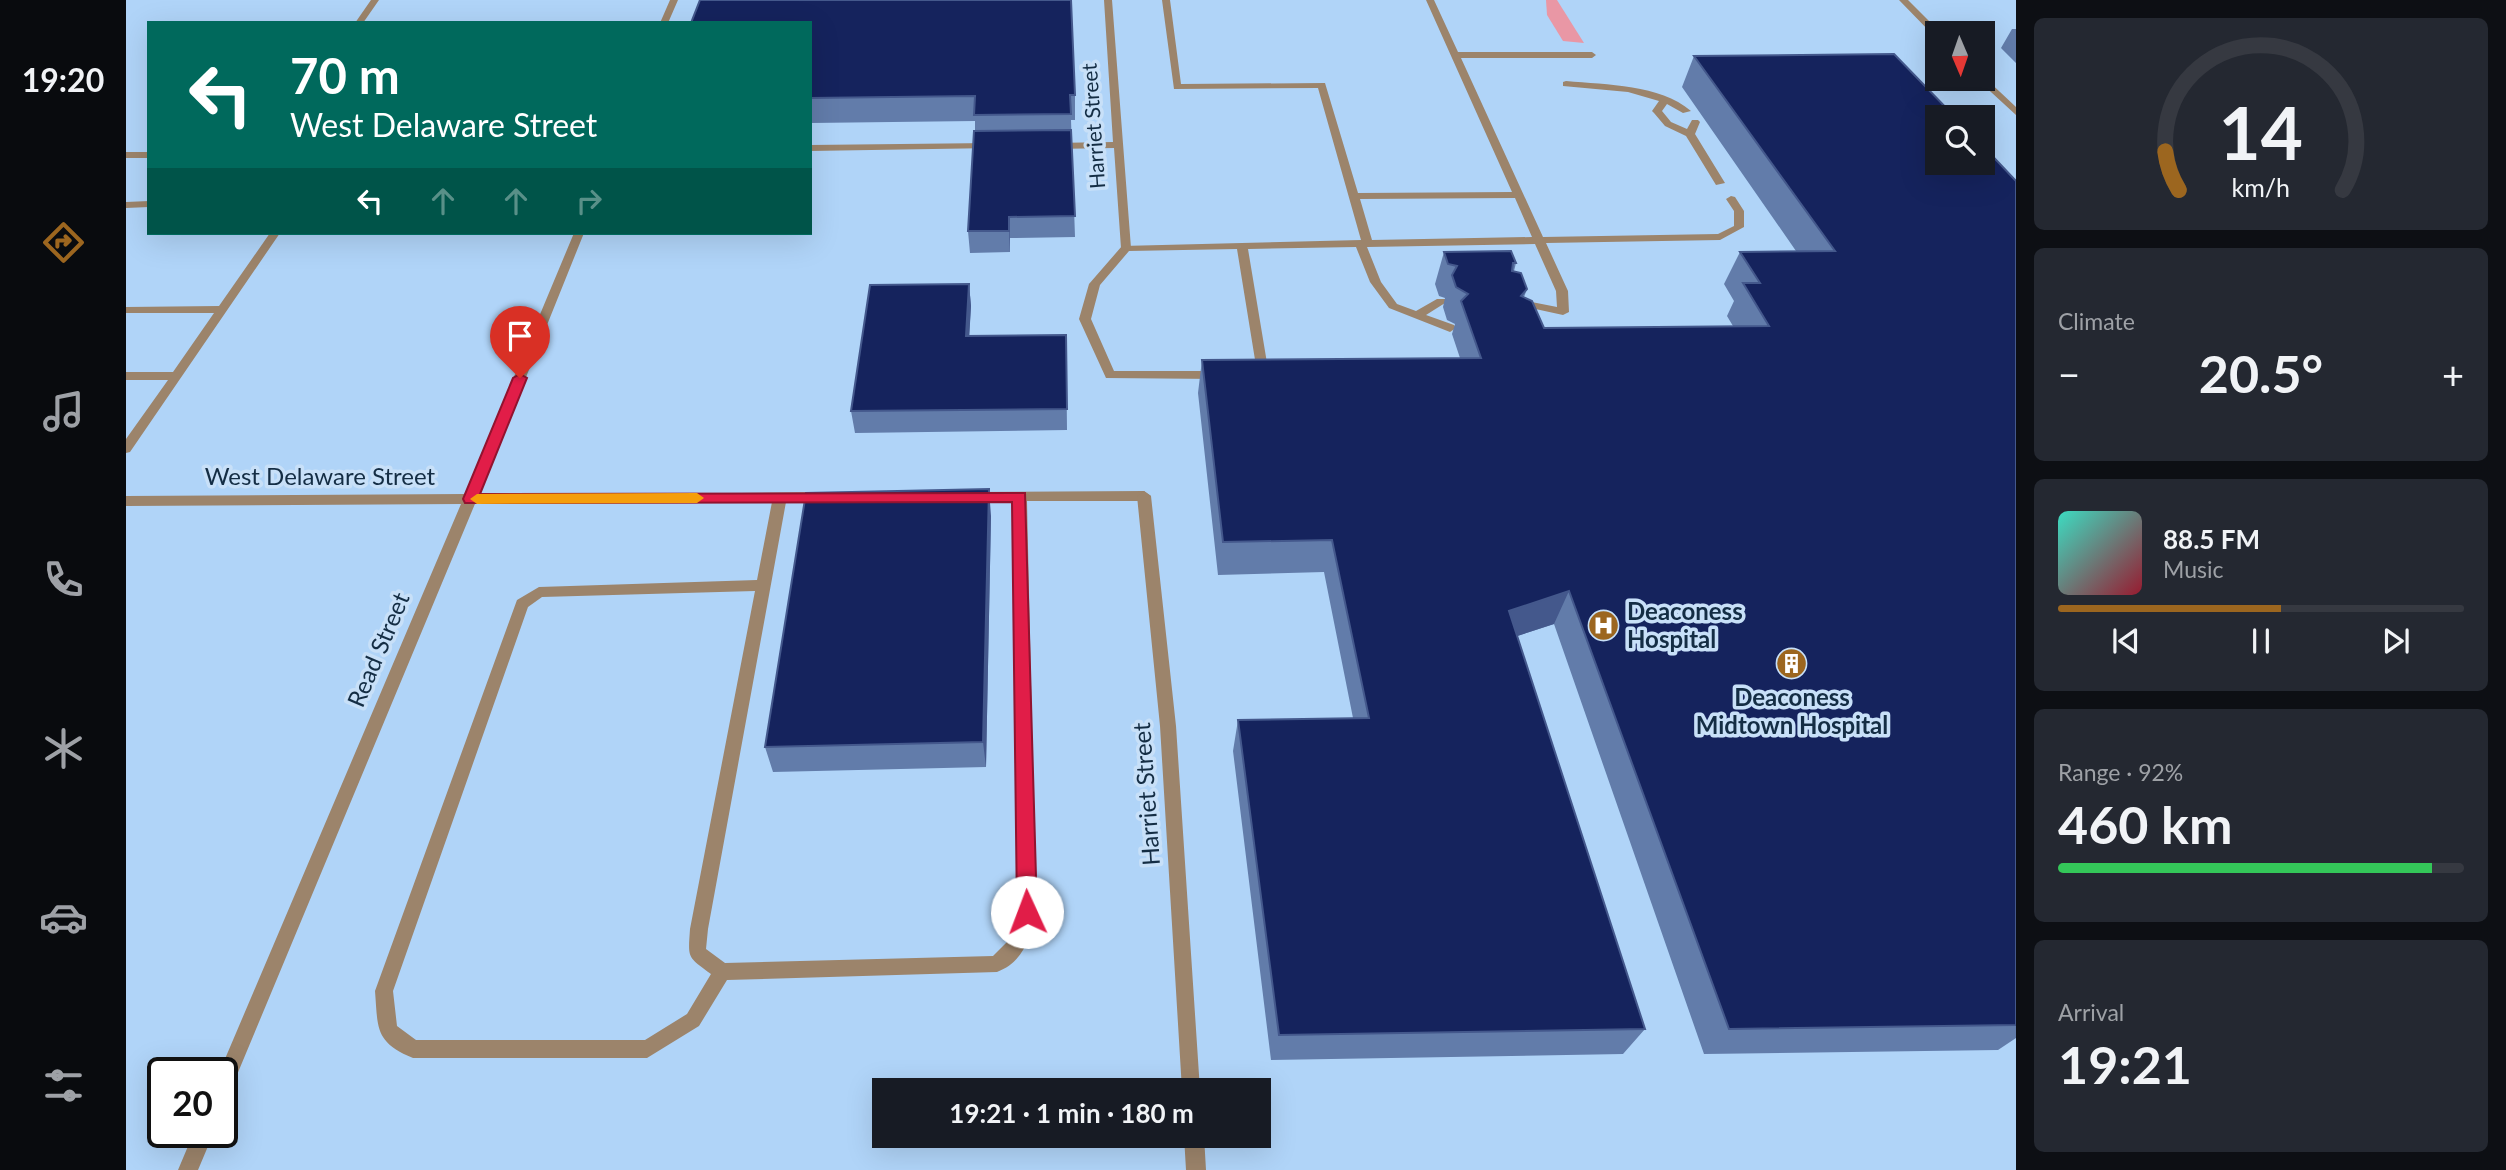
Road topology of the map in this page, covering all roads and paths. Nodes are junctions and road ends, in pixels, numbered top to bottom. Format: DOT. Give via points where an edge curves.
graph roads {
  1 [pos="375,0"];
  2 [pos="674,0"];
  3 [pos="1108,0"];
  4 [pos="1166,0"];
  5 [pos="1430,0"];
  6 [pos="1903,0"];
  7 [pos="360,21"];
  8 [pos="665,21"];
  9 [pos="1925,22"];
  10 [pos="1455,55"];
  11 [pos="1591,55"];
  12 [pos="1566,84"];
  13 [pos="1994,91"];
  14 [pos="1666,97"];
  15 [pos="1686,111"];
  16 [pos="2016,112"];
  17 [pos="1695,122"];
  18 [pos="1690,134"];
  19 [pos="1118,145"];
  20 [pos="998,146"];
  21 [pos="1038,146"];
  22 [pos="812,148"];
  23 [pos="126,155"];
  24 [pos="147,155"];
  25 [pos="1720,183"];
  26 [pos="1518,195"];
  27 [pos="1353,196"];
  28 [pos="1731,199"];
  29 [pos="147,204"];
  30 [pos="126,205"];
  31 [pos="274,235"];
  32 [pos="578,235"];
  33 [pos="1538,240"];
  34 [pos="1364,243"];
  35 [pos="1242,246"];
  36 [pos="1126,248"];
  37 [pos="1508,300"];
  38 [pos="1441,301"];
  39 [pos="223,309"];
  40 [pos="126,310"];
  41 [pos="1563,312"];
  42 [pos="1416,316"];
  43 [pos="1541,320"];
  44 [pos="1450,328"];
  45 [pos="1235,375"];
  46 [pos="1249,375"];
  47 [pos="126,376"];
  48 [pos="177,376"];
  49 [pos="127,445"];
  50 [pos="834,497"];
  51 [pos="953,497"];
  52 [pos="1020,497"];
  53 [pos="780,498"];
  54 [pos="470,499"];
  55 [pos="126,501"];
  56 [pos="764,585"];
  57 [pos="722,972"];
  58 [pos="235,1057"];
  59 [pos="1190,1078"];
  60 [pos="197,1148"];
  61 [pos="1195,1148"];
  62 [pos="188,1170"];
  63 [pos="1196,1170"];
  1 -- 7 [label="street"];
  2 -- 8 [label="street"];
  3 -- 19 [label="street, Harriet Street"];
  4 -- 27 [label="street" via="1177,87 1322,85"];
  5 -- 10 [label="street"];
  6 -- 9 [label="street"];
  10 -- 11 [label="street"];
  10 -- 26 [label="street"];
  12 -- 14 [label="street"];
  13 -- 16 [label="street"];
  14 -- 15 [label="street"];
  14 -- 18 [label="street" via="1657,111 1668,124"];
  17 -- 18 [label="street"];
  18 -- 25 [label="street"];
  19 -- 21 [label="street"];
  19 -- 36 [label="street, Harriet Street"];
  20 -- 22 [label="street"];
  23 -- 24 [label="street"];
  26 -- 27 [label="street"];
  26 -- 33 [label="street"];
  27 -- 34 [label="street"];
  28 -- 33 [label="street" via="1739,211 1740,227 1720,237"];
  29 -- 30 [label="street"];
  31 -- 39 [label="street"];
  32 -- 54 [label="street, Read Street"];
  33 -- 34 [label="street"];
  33 -- 41 [label="street" via="1562,291"];
  34 -- 35 [label="street"];
  34 -- 42 [label="street" via="1376,282 1393,306"];
  35 -- 36 [label="street"];
  35 -- 46 [label="street" via="1263,375"];
  36 -- 45 [label="street" via="1095,284 1085,319 1110,375"];
  37 -- 41 [label="street"];
  38 -- 42 [label="street"];
  39 -- 40 [label="street"];
  39 -- 48 [label="street"];
  41 -- 43 [label="street"];
  42 -- 44 [label="street"];
  47 -- 48 [label="street"];
  48 -- 49 [label="street"];
  50 -- 53 [label="street, West Delaware Street"];
  51 -- 52 [label="street"];
  52 -- 57 [label="street" via="1027,912 1021,940 997,964"];
  52 -- 59 [label="street, Harriet Street" via="1144,496 1168,726"];
  53 -- 54 [label="street, West Delaware Street"];
  53 -- 56 [label="street"];
  54 -- 55 [label="street, West Delaware Street"];
  54 -- 58 [label="street, Read Street"];
  56 -- 57 [label="street" via="699,929 697,953"];
  56 -- 57 [label="street" via="539,592 522,604 384,991 388,1031 412,1049 647,1049 693,1020"];
  60 -- 62 [label="street"];
  61 -- 63 [label="street"];
}
